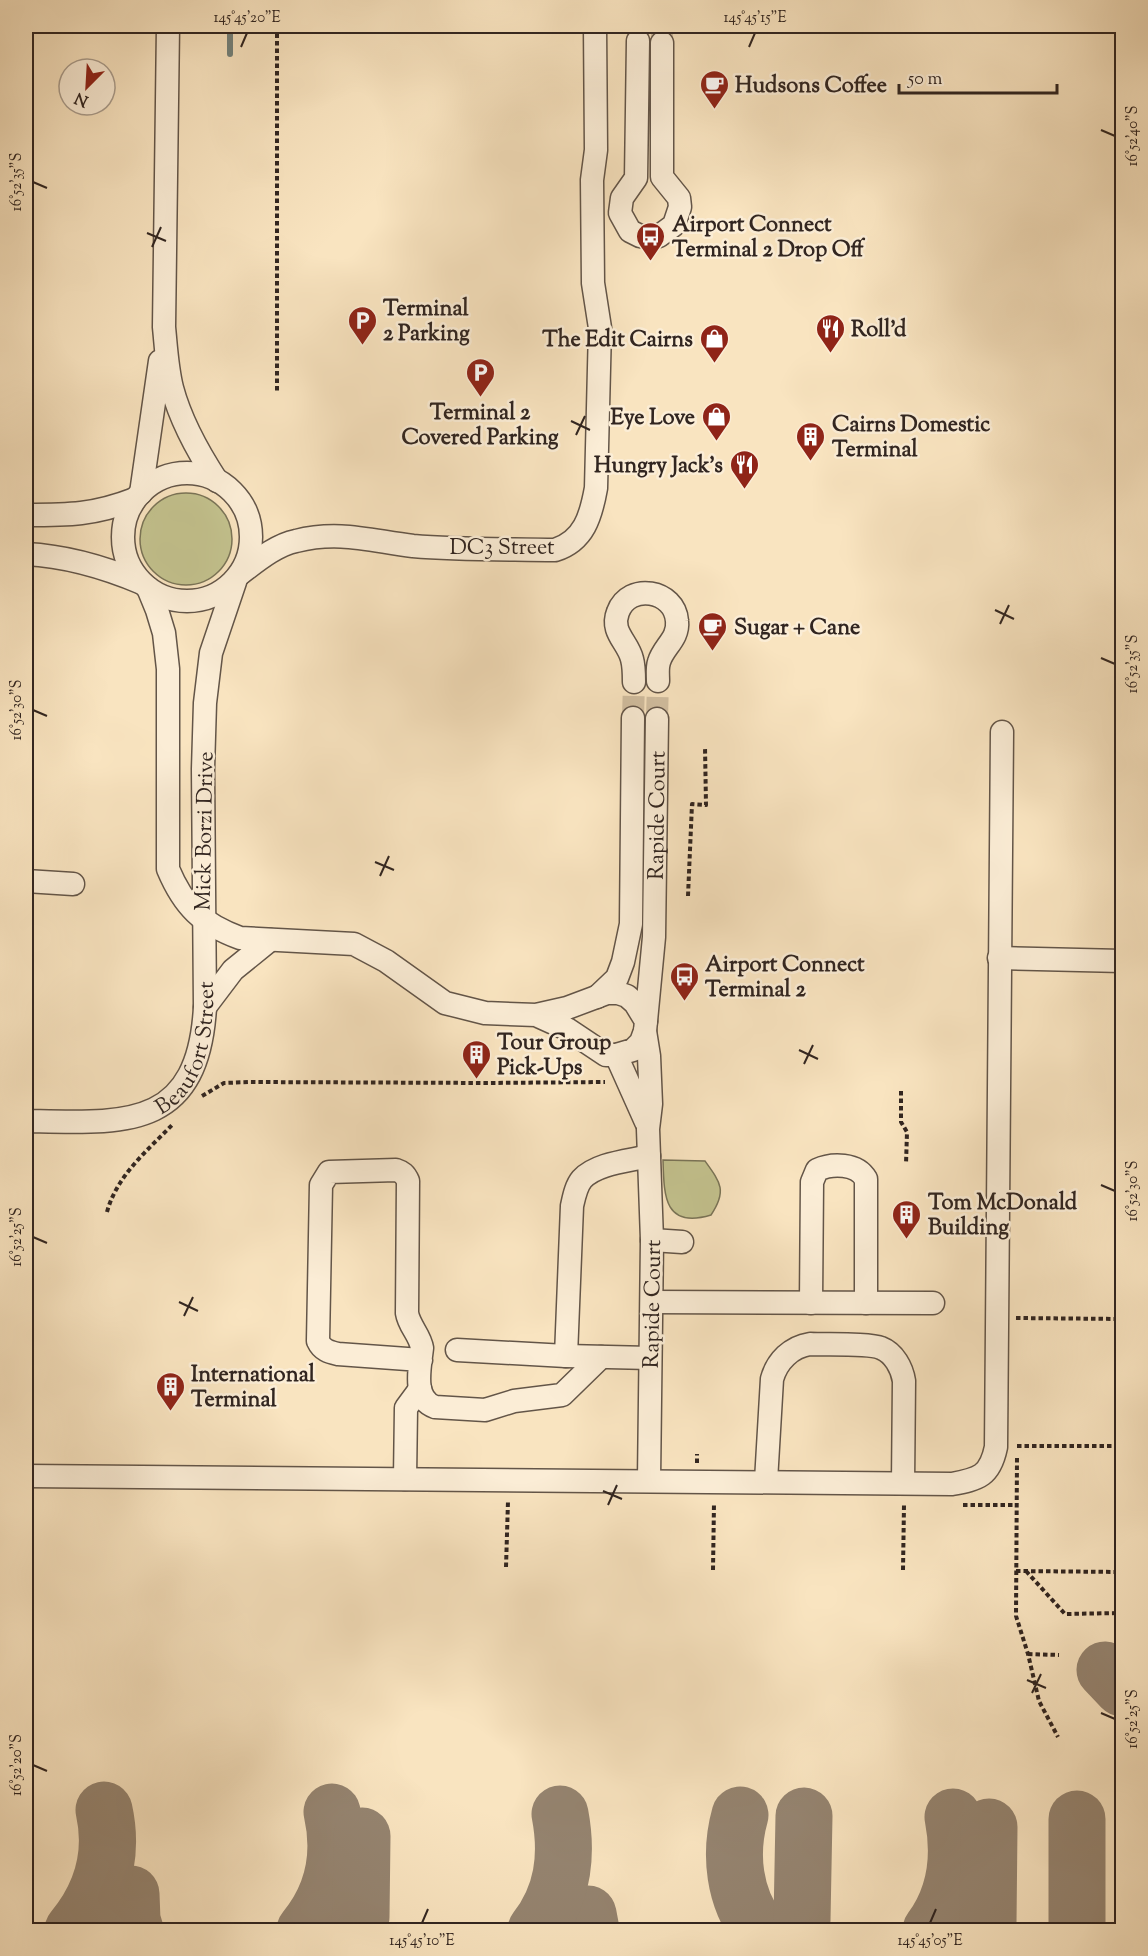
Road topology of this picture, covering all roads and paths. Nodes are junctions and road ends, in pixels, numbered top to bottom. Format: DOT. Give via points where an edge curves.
graph roads {
  1 [pos="168,26"];
  2 [pos="277,26"];
  3 [pos="595,26"];
  4 [pos="638,41"];
  5 [pos="662,43"];
  6 [pos="164,327"];
  7 [pos="277,393"];
  8 [pos="217,481"];
  9 [pos="138,496"];
  10 [pos="26,515"];
  11 [pos="26,554"];
  12 [pos="238,577"];
  13 [pos="145,585"];
  14 [pos="658,681"];
  15 [pos="634,682"];
  16 [pos="633,718"];
  17 [pos="657,719"];
  18 [pos="1002,732"];
  19 [pos="705,747"];
  20 [pos="26,881"];
  21 [pos="73,884"];
  22 [pos="688,896"];
  23 [pos="203,921"];
  24 [pos="270,940"];
  25 [pos="999,958"];
  26 [pos="1122,961"];
  27 [pos="597,997"];
  28 [pos="205,1007"];
  29 [pos="536,1015"];
  30 [pos="645,1026"];
  31 [pos="616,1055"];
  32 [pos="628,1081"];
  33 [pos="901,1091"];
  34 [pos="194,1101"];
  35 [pos="179,1117"];
  36 [pos="26,1121"];
  37 [pos="648,1129"];
  38 [pos="649,1156"];
  39 [pos="906,1164"];
  40 [pos="107,1212"];
  41 [pos="652,1240"];
  42 [pos="682,1242"];
  43 [pos="652,1302"];
  44 [pos="811,1303"];
  45 [pos="866,1303"];
  46 [pos="933,1303"];
  47 [pos="997,1318"];
  48 [pos="1122,1319"];
  49 [pos="457,1350"];
  50 [pos="566,1356"];
  51 [pos="601,1357"];
  52 [pos="650,1358"];
  53 [pos="421,1360"];
  54 [pos="420,1389"];
  55 [pos="1122,1446"];
  56 [pos="26,1476"];
  57 [pos="405,1479"];
  58 [pos="508,1479"];
  59 [pos="649,1480"];
  60 [pos="766,1481"];
  61 [pos="904,1494"];
  62 [pos="714,1503"];
  63 [pos="506,1568"];
  64 [pos="713,1569"];
  65 [pos="903,1570"];
  66 [pos="1016,1571"];
  67 [pos="1026,1571"];
  68 [pos="1122,1572"];
  69 [pos="1122,1613"];
  70 [pos="1028,1654"];
  71 [pos="1059,1655"];
  72 [pos="1058,1737"];
  1 -- 6 [label="street"];
  2 -- 7 [label="path"];
  3 -- 12 [label="street, DC3 Street" via="593,283 600,328 596,488 586,526 574,542 555,550 414,546 340,535 320,536 293,541"];
  4 -- 5 [label="street" via="636,178 622,198 620,213 630,231 650,238 675,225 680,207 679,198 662,177"];
  6 -- 8 [label="street" via="176,400 194,443"];
  6 -- 9 [label="street"];
  8 -- 9 [label="street" via="198,474 177,474 157,481"];
  8 -- 12 [label="street" via="243,505 249,522 248,556"];
  9 -- 10 [label="street" via="91,513"];
  9 -- 13 [label="street" via="123,527 123,542 132,571"];
  11 -- 13 [label="street" via="76,560"];
  12 -- 13 [label="street" via="202,600 165,597"];
  12 -- 23 [label="street, Mick Borzi Drive" via="211,653 206,693"];
  13 -- 23 [label="street, Mick Borzi Drive" via="164,633 168,669 168,869 187,905"];
  14 -- 15 [label="street" via="659,663 677,630 675,610 660,596 640,593 623,604 616,622 617,633 632,658"];
  16 -- 27 [label="street, Rapide Court" via="630,933 617,978"];
  17 -- 30 [label="street, Rapide Court" via="654,937"];
  18 -- 25 [label="street"];
  19 -- 22 [label="path" via="706,805 692,804"];
  20 -- 21 [label="street"];
  23 -- 24 [label="street" via="240,938"];
  23 -- 28 [label="street, Beaufort Street"];
  24 -- 28 [label="street" via="233,970"];
  24 -- 29 [label="street" via="354,944 386,961 445,1003 485,1013"];
  25 -- 26 [label="street"];
  25 -- 47 [label="street"];
  27 -- 29 [label="street"];
  27 -- 30 [label="street" via="608,993 627,996 635,1003"];
  28 -- 36 [label="street, Beaufort Street" via="194,1064 181,1088 163,1104 145,1114 103,1123"];
  29 -- 31 [label="street" via="567,1029 606,1055"];
  30 -- 31 [label="street" via="633,1050"];
  30 -- 37 [label="street, Rapide Court" via="651,1104"];
  31 -- 32 [label="street, Rapide Court"];
  32 -- 34 [label="path" via="224,1083"];
  32 -- 37 [label="street, Rapide Court"];
  33 -- 39 [label="path" via="901,1122 907,1132"];
  35 -- 40 [label="path" via="123,1178"];
  37 -- 38 [label="street, Rapide Court"];
  38 -- 41 [label="street, Rapide Court"];
  38 -- 50 [label="street" via="590,1172 575,1192"];
  41 -- 42 [label="street"];
  41 -- 43 [label="street, Rapide Court"];
  43 -- 44 [label="street"];
  43 -- 52 [label="street, Rapide Court"];
  44 -- 45 [label="street"];
  44 -- 45 [label="street" via="812,1182 817,1170 824,1167 853,1167 866,1179"];
  45 -- 46 [label="street"];
  47 -- 48 [label="path"];
  47 -- 61 [label="street" via="993,1461 977,1479"];
  49 -- 50 [label="street"];
  50 -- 51 [label="street"];
  51 -- 52 [label="street"];
  51 -- 54 [label="street" via="562,1395 514,1401 492,1409 435,1407 428,1405"];
  52 -- 59 [label="street, Rapide Court"];
  53 -- 53 [label="street" via="421,1343 406,1313 408,1180 396,1170 329,1172 321,1185 320,1346 338,1354"];
  53 -- 54 [label="street"];
  54 -- 57 [label="street" via="406,1408"];
  55 -- 66 [label="path" via="1017,1446"];
  56 -- 57 [label="street"];
  57 -- 58 [label="street"];
  58 -- 59 [label="street"];
  58 -- 63 [label="path"];
  59 -- 60 [label="street"];
  60 -- 61 [label="street"];
  60 -- 61 [label="street" via="772,1380 787,1354 810,1344 881,1348 902,1369 904,1381"];
  61 -- 65 [label="path"];
  62 -- 64 [label="path"];
  66 -- 67 [label="path"];
  66 -- 70 [label="path" via="1016,1616"];
  67 -- 68 [label="path"];
  67 -- 69 [label="path" via="1065,1614"];
  70 -- 71 [label="path"];
  70 -- 72 [label="path" via="1039,1701"];
}
